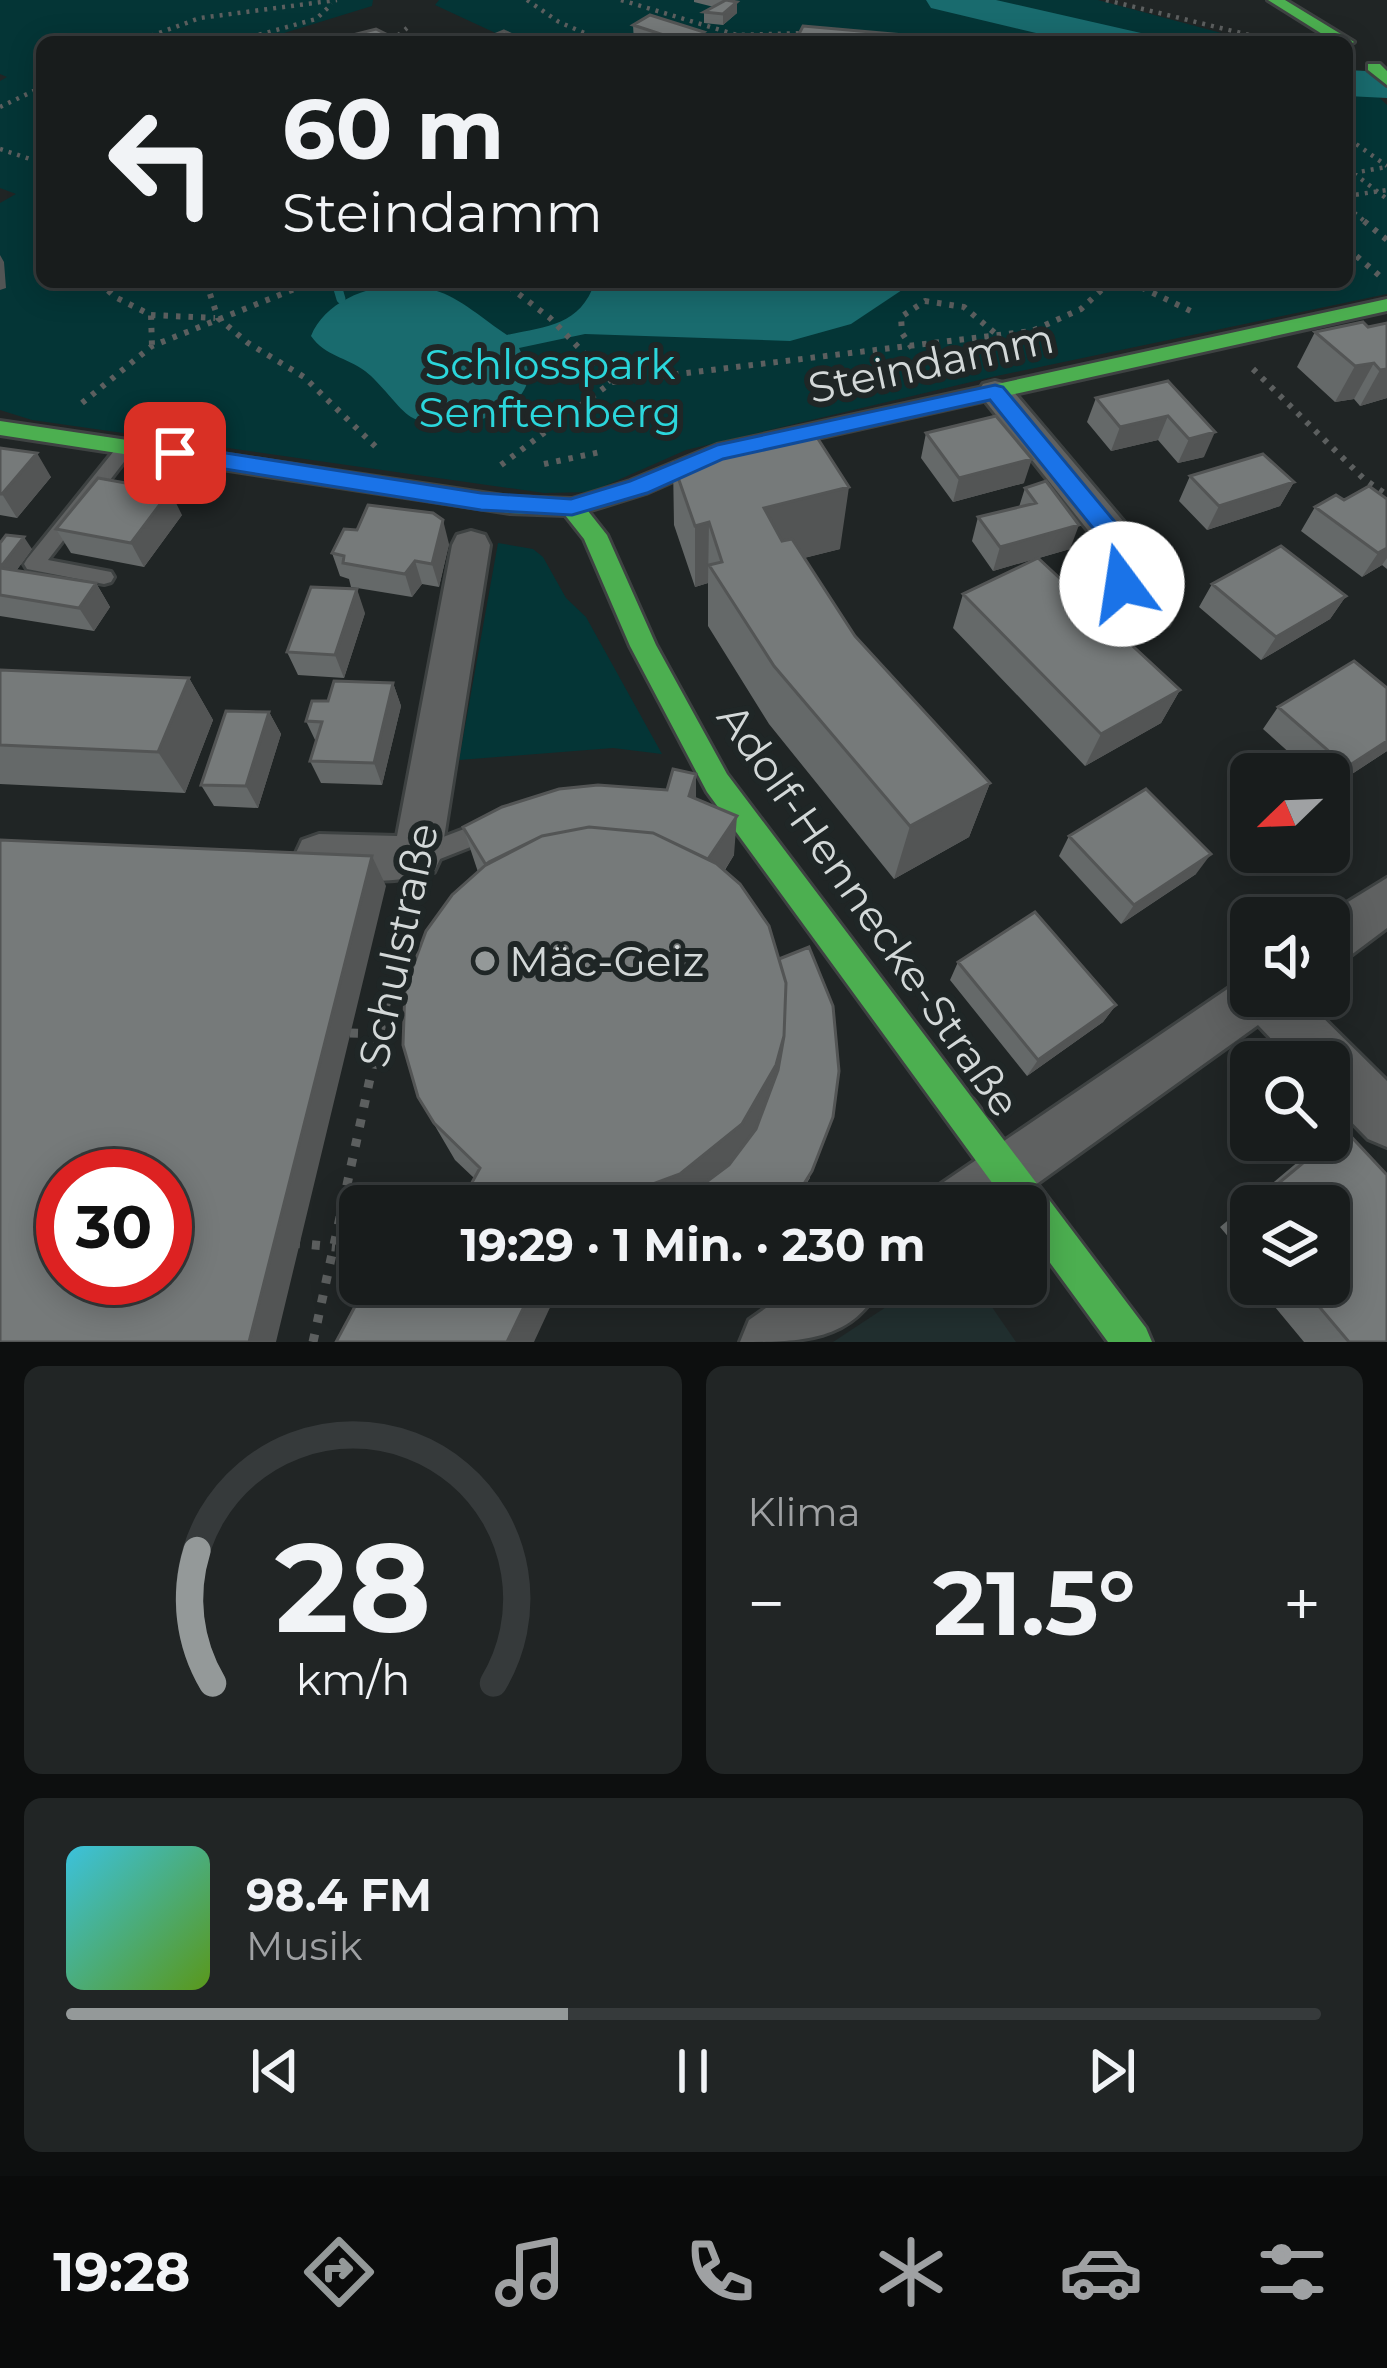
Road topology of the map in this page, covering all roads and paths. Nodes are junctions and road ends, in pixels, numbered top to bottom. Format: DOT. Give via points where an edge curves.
graph roads {
  1 [pos="339,0"];
  2 [pos="527,0"];
  3 [pos="621,0"];
  4 [pos="1106,0"];
  5 [pos="1274,0"];
  6 [pos="351,5"];
  7 [pos="407,28"];
  8 [pos="822,31"];
  9 [pos="150,36"];
  10 [pos="255,36"];
  11 [pos="398,36"];
  12 [pos="591,36"];
  13 [pos="757,36"];
  14 [pos="804,36"];
  15 [pos="1253,36"];
  16 [pos="1329,36"];
  17 [pos="36,90"];
  18 [pos="0,107"];
  19 [pos="1353,143"];
  20 [pos="0,149"];
  21 [pos="36,161"];
  22 [pos="1387,167"];
  23 [pos="1353,171"];
  24 [pos="1353,175"];
  25 [pos="1387,190"];
  26 [pos="1377,191"];
  27 [pos="1353,195"];
  28 [pos="1387,200"];
  29 [pos="1353,212"];
  30 [pos="1387,240"];
  31 [pos="1353,253"];
  32 [pos="1387,283"];
  33 [pos="105,288"];
  34 [pos="210,288"];
  35 [pos="296,288"];
  36 [pos="511,288"];
  37 [pos="1103,288"];
  38 [pos="1145,288"];
  39 [pos="1378,296"];
  40 [pos="151,315"];
  41 [pos="218,318"];
  42 [pos="1182,327"];
  43 [pos="997,335"];
  44 [pos="1226,342"];
  45 [pos="152,346"];
  46 [pos="911,347"];
  47 [pos="612,382"];
  48 [pos="995,392"];
  49 [pos="67,415"];
  50 [pos="0,428"];
  51 [pos="128,446"];
  52 [pos="616,449"];
  53 [pos="382,454"];
  54 [pos="522,469"];
  55 [pos="507,471"];
  56 [pos="1387,495"];
  57 [pos="572,507"];
  58 [pos="471,545"];
  59 [pos="104,577"];
  60 [pos="1154,614"];
  61 [pos="524,816"];
  62 [pos="278,855"];
  63 [pos="417,857"];
  64 [pos="1387,900"];
  65 [pos="1350,927"];
  66 [pos="1230,1014"];
  67 [pos="1286,1017"];
  68 [pos="329,1033"];
  69 [pos="428,1035"];
  70 [pos="1387,1120"];
  71 [pos="1004,1172"];
  72 [pos="986,1185"];
  73 [pos="277,1241"];
  74 [pos="335,1246"];
  75 [pos="822,1305"];
  76 [pos="314,1342"];
  77 [pos="771,1342"];
  78 [pos="1132,1342"];
  1 -- 6 [label="path"];
  1 -- 9 [label="path" via="200,18"];
  1 -- 10 [label="path" via="316,19"];
  2 -- 12 [label="path"];
  3 -- 13 [label="path" via="692,28"];
  4 -- 15 [label="path"];
  5 -- 16 [label="street"];
  7 -- 11 [label="path"];
  8 -- 14 [label="path"];
  17 -- 18 [label="path"];
  19 -- 22 [label="path"];
  20 -- 21 [label="path"];
  22 -- 23 [label="path"];
  24 -- 26 [label="path"];
  25 -- 26 [label="path"];
  26 -- 27 [label="path"];
  26 -- 28 [label="path"];
  29 -- 30 [label="path"];
  31 -- 32 [label="path"];
  32 -- 39 [label="path"];
  33 -- 40 [label="path"];
  34 -- 41 [label="path"];
  35 -- 41 [label="path"];
  36 -- 47 [label="path"];
  37 -- 43 [label="path" via="1063,320"];
  38 -- 42 [label="path" via="1204,322"];
  39 -- 44 [label="street, Steindamm"];
  40 -- 41 [label="path"];
  40 -- 45 [label="path"];
  41 -- 45 [label="path"];
  41 -- 53 [label="path" via="304,376"];
  43 -- 46 [label="path"];
  43 -- 46 [label="path" via="967,307 927,301 901,317"];
  44 -- 48 [label="street, Steindamm"];
  44 -- 56 [label="path"];
  45 -- 49 [label="path"];
  46 -- 47 [label="path"];
  47 -- 55 [label="path" via="491,473"];
  48 -- 57 [label="street, Steindamm" via="717,453"];
  48 -- 60 [label="street" via="1126,551 1122,584"];
  50 -- 51 [label="street, Steindamm"];
  51 -- 57 [label="street, Steindamm" via="481,502"];
  51 -- 59 [label="lane" via="34,564"];
  52 -- 54 [label="path"];
  57 -- 71 [label="street, Adolf-Hennecke-Straße" via="596,536 643,646 717,783"];
  58 -- 63 [label="street, Schulstraße"];
  61 -- 63 [label="lane"];
  62 -- 63 [label="street"];
  63 -- 74 [label="path, Schulstraße"];
  64 -- 65 [label="street"];
  66 -- 71 [label="street"];
  67 -- 70 [label="street"];
  68 -- 69 [label="path, bridge"];
  71 -- 72 [label="street"];
  71 -- 78 [label="street, Adolf-Hennecke-Straße"];
  73 -- 74 [label="path"];
  74 -- 76 [label="path, Schulstraße"];
  75 -- 77 [label="street"];
}
